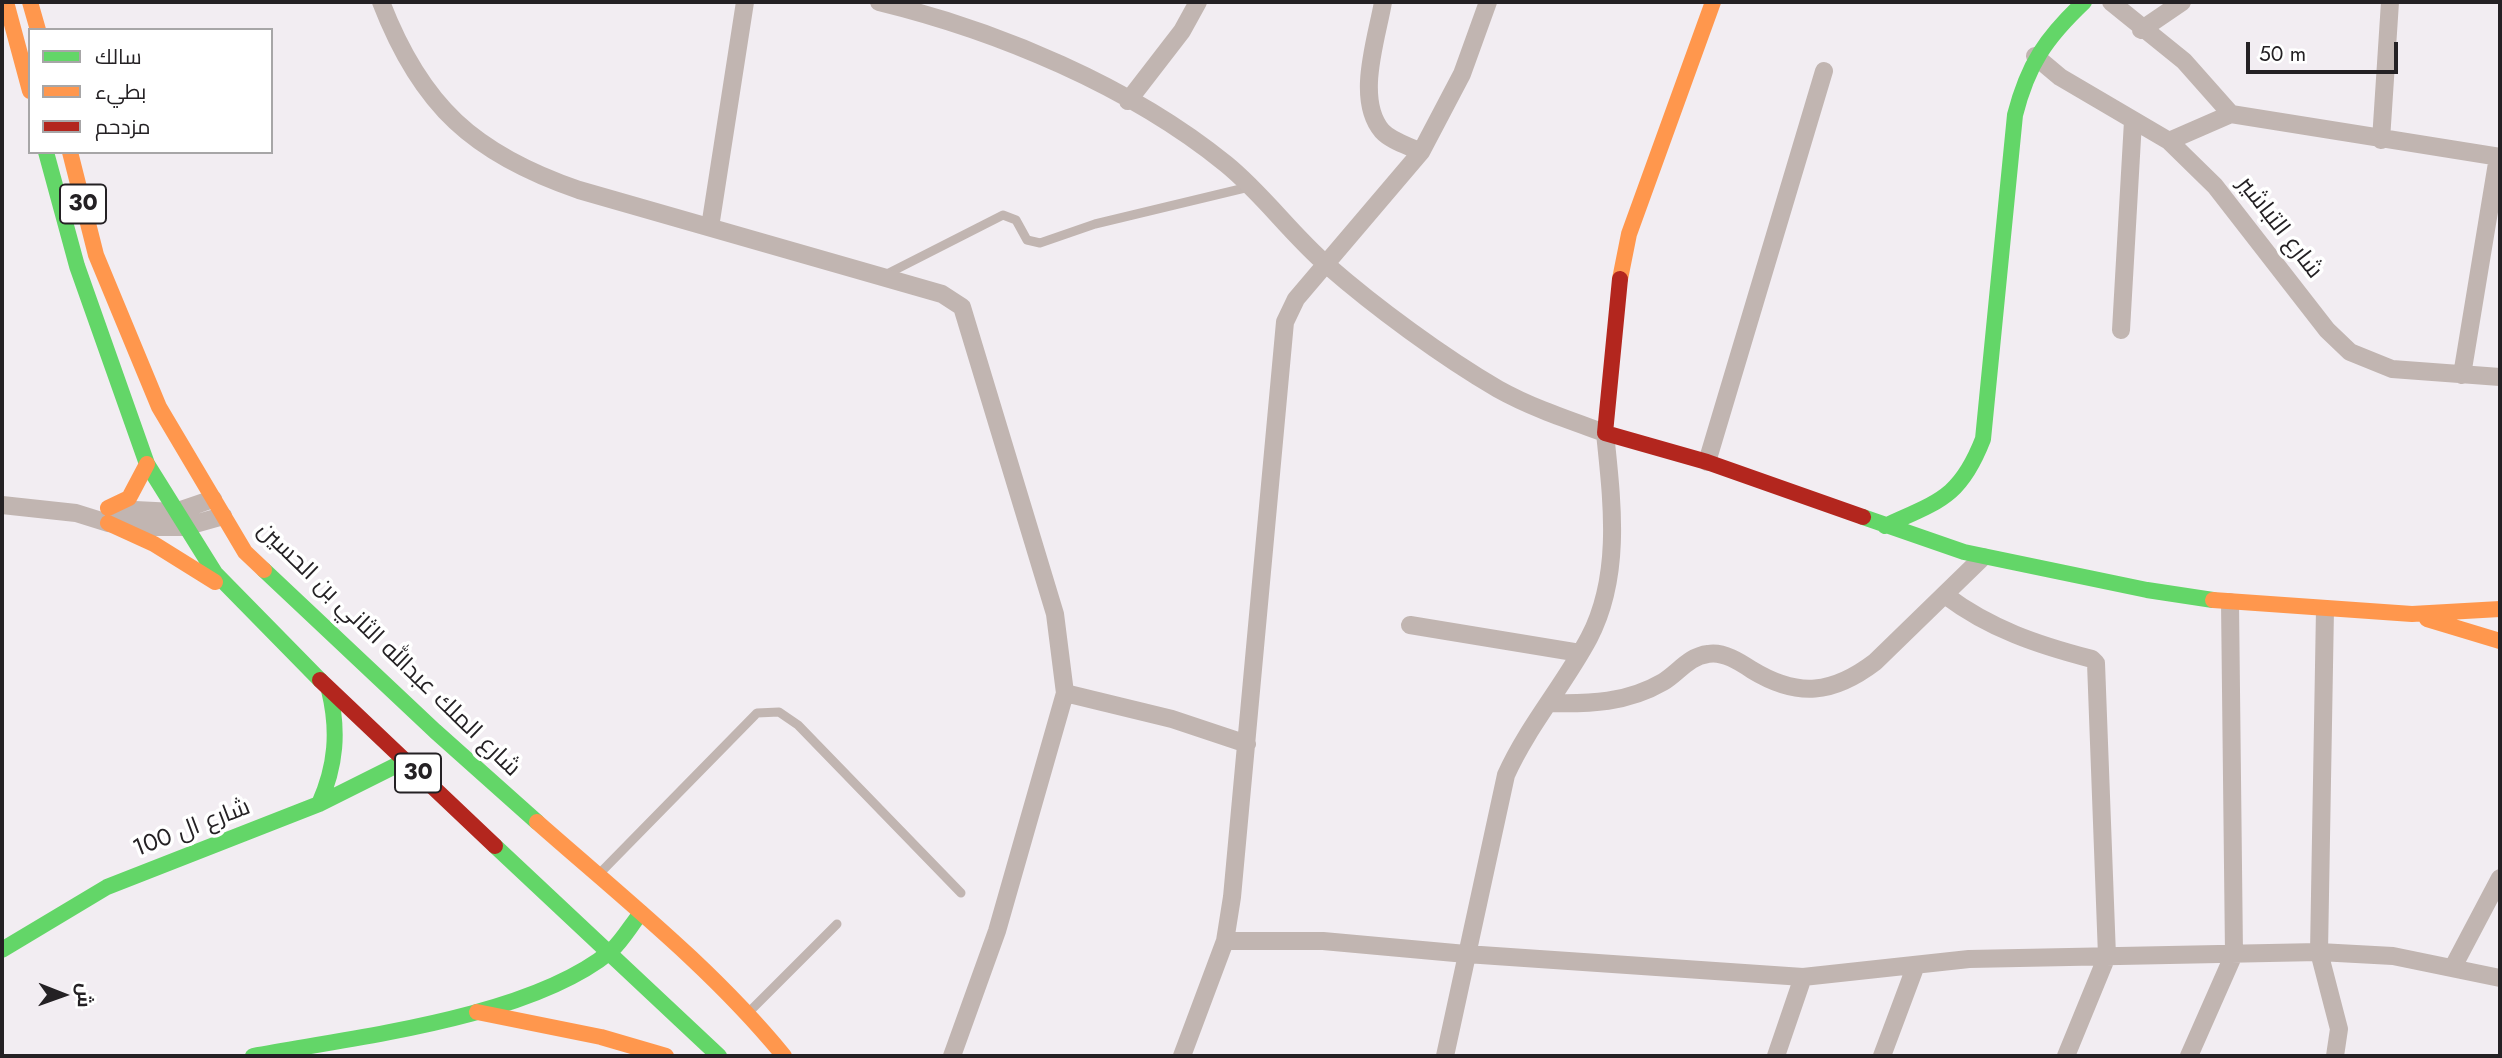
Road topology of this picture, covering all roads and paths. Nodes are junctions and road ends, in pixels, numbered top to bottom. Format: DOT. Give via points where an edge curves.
graph roads {
  1 [pos="6,2"];
  2 [pos="30,2"];
  3 [pos="381,2"];
  4 [pos="745,2"];
  5 [pos="879,2"];
  6 [pos="1198,2"];
  7 [pos="1383,2"];
  8 [pos="1488,2"];
  9 [pos="1713,2"];
  10 [pos="2084,2"];
  11 [pos="2111,2"];
  12 [pos="2182,2"];
  13 [pos="2390,2"];
  14 [pos="37,28"];
  15 [pos="2141,30"];
  16 [pos="2035,56"];
  17 [pos="1825,71"];
  18 [pos="28,84"];
  19 [pos="1128,101"];
  20 [pos="2231,114"];
  21 [pos="2133,121"];
  22 [pos="2381,140"];
  23 [pos="2169,141"];
  24 [pos="1421,152"];
  25 [pos="47,154"];
  26 [pos="71,154"];
  27 [pos="2499,157"];
  28 [pos="1249,187"];
  29 [pos="710,227"];
  30 [pos="1326,265"];
  31 [pos="881,277"];
  32 [pos="2121,330"];
  33 [pos="2462,375"];
  34 [pos="2500,377"];
  35 [pos="1605,433"];
  36 [pos="1707,462"];
  37 [pos="148,464"];
  38 [pos="213,499"];
  39 [pos="2,505"];
  40 [pos="108,516"];
  41 [pos="223,516"];
  42 [pos="179,520"];
  43 [pos="1885,526"];
  44 [pos="1983,556"];
  45 [pos="229,591"];
  46 [pos="1945,595"];
  47 [pos="2231,601"];
  48 [pos="2325,609"];
  49 [pos="2500,609"];
  50 [pos="2413,614"];
  51 [pos="1410,625"];
  52 [pos="2500,641"];
  53 [pos="1580,653"];
  54 [pos="329,690"];
  55 [pos="1065,693"];
  56 [pos="1549,703"];
  57 [pos="435,732"];
  58 [pos="1247,744"];
  59 [pos="405,761"];
  60 [pos="319,804"];
  61 [pos="599,875"];
  62 [pos="2500,878"];
  63 [pos="961,893"];
  64 [pos="640,913"];
  65 [pos="837,924"];
  66 [pos="1225,941"];
  67 [pos="2,950"];
  68 [pos="2319,952"];
  69 [pos="609,953"];
  70 [pos="1466,954"];
  71 [pos="2234,954"];
  72 [pos="2107,956"];
  73 [pos="1916,965"];
  74 [pos="2453,967"];
  75 [pos="1802,977"];
  76 [pos="2500,978"];
  77 [pos="477,1012"];
  78 [pos="749,1013"];
  79 [pos="253,1056"];
  80 [pos="666,1056"];
  81 [pos="719,1056"];
  82 [pos="784,1056"];
  83 [pos="952,1056"];
  84 [pos="1182,1056"];
  85 [pos="1445,1056"];
  86 [pos="1776,1056"];
  87 [pos="1882,1056"];
  88 [pos="2066,1056"];
  89 [pos="2189,1056"];
  90 [pos="2334,1056"];
  1 -- 18 [label="main road"];
  2 -- 14 [label="main road"];
  3 -- 29 [label="street" via="405,60 431,96 462,128 498,155 547,179"];
  4 -- 29 [label="street"];
  5 -- 19 [label="street" via="931,15 1022,49"];
  6 -- 19 [label="street"];
  7 -- 24 [label="street" via="1371,108 1384,133"];
  8 -- 24 [label="street" via="1462,74"];
  9 -- 35 [label="main road" via="1629,234 1620,279"];
  10 -- 16 [label="main road"];
  11 -- 15 [label="street"];
  12 -- 15 [label="street"];
  13 -- 22 [label="street"];
  15 -- 20 [label="street" via="2184,61"];
  16 -- 21 [label="street, شارع التباشير" via="2060,77"];
  16 -- 43 [label="main road" via="2024,76 2015,115 1983,439 1960,488"];
  17 -- 36 [label="street"];
  19 -- 28 [label="street" via="1179,129"];
  20 -- 22 [label="street"];
  20 -- 23 [label="street"];
  21 -- 23 [label="street, شارع التباشير"];
  21 -- 32 [label="street"];
  22 -- 27 [label="street"];
  23 -- 33 [label="street, شارع التباشير" via="2215,186 2327,330 2350,352 2392,369"];
  24 -- 30 [label="street"];
  25 -- 37 [label="main road, 30" via="77,267"];
  26 -- 38 [label="main road, شارع الملك عبدالله الثاني بن الحسين / 30" via="96,255 159,407"];
  27 -- 33 [label="street"];
  28 -- 30 [label="street"];
  28 -- 31 [label="lane" via="1095,224 1040,243 1027,240 1016,220 1003,215"];
  29 -- 31 [label="street"];
  30 -- 35 [label="street" via="1450,359 1499,389 1545,412"];
  30 -- 58 [label="street" via="1296,299 1281,343"];
  31 -- 55 [label="street" via="942,294 962,307 1055,614"];
  33 -- 34 [label="street, شارع التباشير"];
  35 -- 36 [label="main road"];
  35 -- 53 [label="street" via="1612,547 1608,578"];
  36 -- 43 [label="main road"];
  37 -- 40 [label="main road" via="129,498"];
  37 -- 42 [label="main road, 30"];
  38 -- 41 [label="main road, شارع الملك عبدالله الثاني بن الحسين / 30"];
  38 -- 42 [label="street"];
  39 -- 40 [label="street"];
  40 -- 42 [label="street"];
  40 -- 45 [label="main road"];
  41 -- 42 [label="street"];
  41 -- 57 [label="main road, شارع الملك عبدالله الثاني بن الحسين / 30" via="251,558"];
  42 -- 45 [label="main road, 30"];
  43 -- 44 [label="main road"];
  44 -- 46 [label="street"];
  44 -- 47 [label="main road" via="2147,590"];
  45 -- 54 [label="main road, 30"];
  46 -- 56 [label="street" via="1875,662 1831,688 1802,689 1775,681 1739,660 1710,653 1631,697 1597,704"];
  46 -- 72 [label="street" via="2000,629 2096,663"];
  47 -- 48 [label="main road"];
  47 -- 71 [label="street"];
  48 -- 50 [label="main road"];
  48 -- 68 [label="street"];
  49 -- 50 [label="main road"];
  50 -- 52 [label="main road"];
  51 -- 53 [label="street"];
  53 -- 56 [label="street"];
  54 -- 59 [label="main road, 30"];
  54 -- 60 [label="main road" via="336,712 337,748 330,782"];
  55 -- 58 [label="street" via="1172,719"];
  55 -- 83 [label="street" via="997,931"];
  56 -- 70 [label="street" via="1519,746 1506,775"];
  57 -- 59 [label="main road, شارع ال 100"];
  57 -- 61 [label="main road, شارع الملك عبدالله الثاني بن الحسين / 30"];
  58 -- 66 [label="street"];
  59 -- 60 [label="main road, شارع ال 100"];
  59 -- 69 [label="main road, 30"];
  60 -- 67 [label="main road, شارع ال 100" via="107,887"];
  61 -- 63 [label="lane" via="757,713 779,712 798,725"];
  61 -- 64 [label="main road, شارع الملك عبدالله الثاني بن الحسين / 30"];
  62 -- 74 [label="street"];
  64 -- 69 [label="main road"];
  64 -- 78 [label="main road, شارع الملك عبدالله الثاني بن الحسين / 30"];
  65 -- 78 [label="lane"];
  66 -- 70 [label="street" via="1323,941"];
  66 -- 84 [label="street"];
  68 -- 71 [label="street"];
  68 -- 74 [label="street" via="2393,956"];
  68 -- 90 [label="street" via="2339,1029"];
  69 -- 77 [label="main road" via="552,986"];
  69 -- 81 [label="main road, 30"];
  70 -- 75 [label="street"];
  70 -- 85 [label="street"];
  71 -- 72 [label="street"];
  71 -- 89 [label="street"];
  72 -- 73 [label="street"];
  72 -- 88 [label="street"];
  73 -- 75 [label="street"];
  73 -- 87 [label="street"];
  74 -- 76 [label="street"];
  75 -- 86 [label="street"];
  77 -- 79 [label="main road"];
  77 -- 80 [label="main road" via="601,1037"];
  78 -- 82 [label="main road, شارع الملك عبدالله الثاني بن الحسين / 30"];
}
